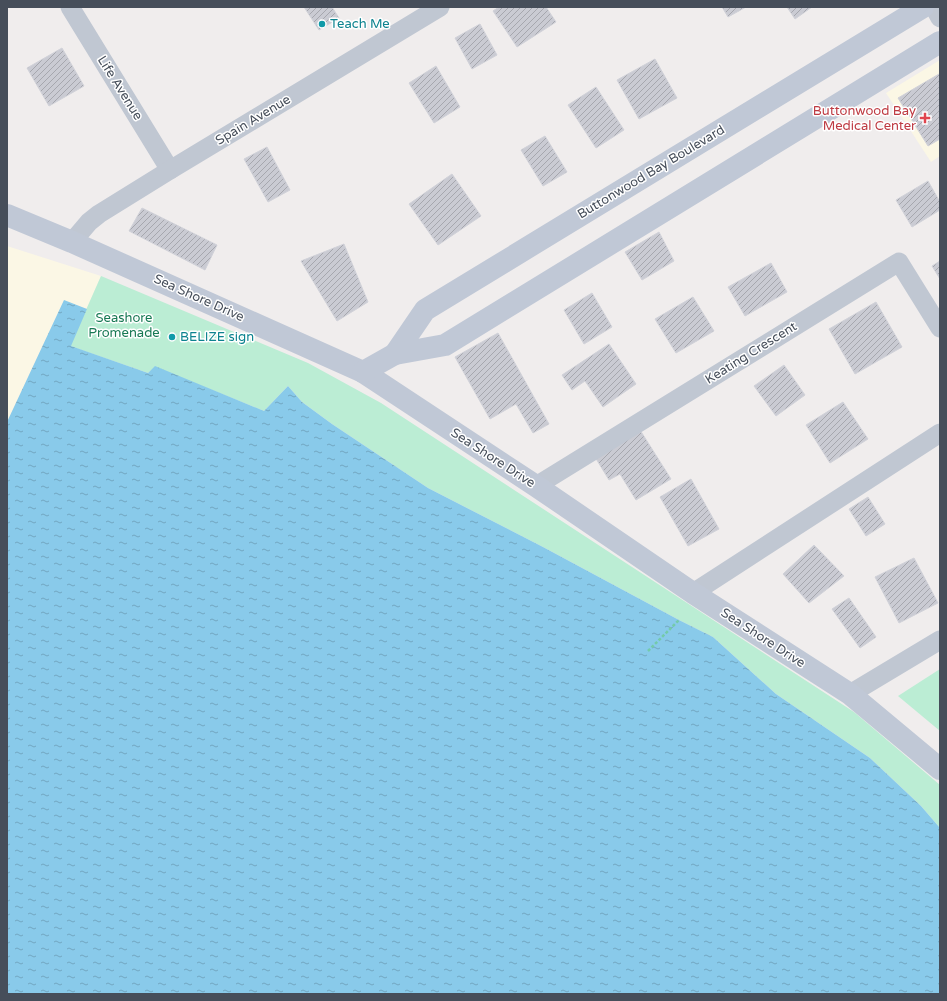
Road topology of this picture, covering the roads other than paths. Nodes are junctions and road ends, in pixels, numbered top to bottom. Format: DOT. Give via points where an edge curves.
graph roads {
  1 [pos="70,7"];
  2 [pos="440,7"];
  3 [pos="923,7"];
  4 [pos="934,7"];
  5 [pos="940,18"];
  6 [pos="940,42"];
  7 [pos="170,170"];
  8 [pos="7,215"];
  9 [pos="72,242"];
  10 [pos="940,328"];
  11 [pos="395,354"];
  12 [pos="363,372"];
  13 [pos="940,433"];
  14 [pos="536,486"];
  15 [pos="693,593"];
  16 [pos="940,640"];
  17 [pos="850,694"];
  18 [pos="940,769"];
  1 -- 7 [label="street, Life Avenue"];
  2 -- 7 [label="street, Spain Avenue"];
  3 -- 11 [label="street, Buttonwood Bay Boulevard" via="425,310"];
  4 -- 5 [label="street"];
  6 -- 11 [label="street, Buttonwood Bay Boulevard" via="445,345"];
  7 -- 9 [label="street, Spain Avenue" via="99,214"];
  8 -- 9 [label="street, Sea Shore Drive"];
  9 -- 12 [label="street, Sea Shore Drive"];
  10 -- 14 [label="street, Keating Crescent" via="899,262"];
  11 -- 12 [label="street, Buttonwood Bay Boulevard"];
  12 -- 14 [label="street, Sea Shore Drive"];
  13 -- 15 [label="street"];
  14 -- 15 [label="street, Sea Shore Drive"];
  15 -- 17 [label="street, Sea Shore Drive"];
  16 -- 17 [label="street"];
  17 -- 18 [label="street, Sea Shore Drive"];
}
